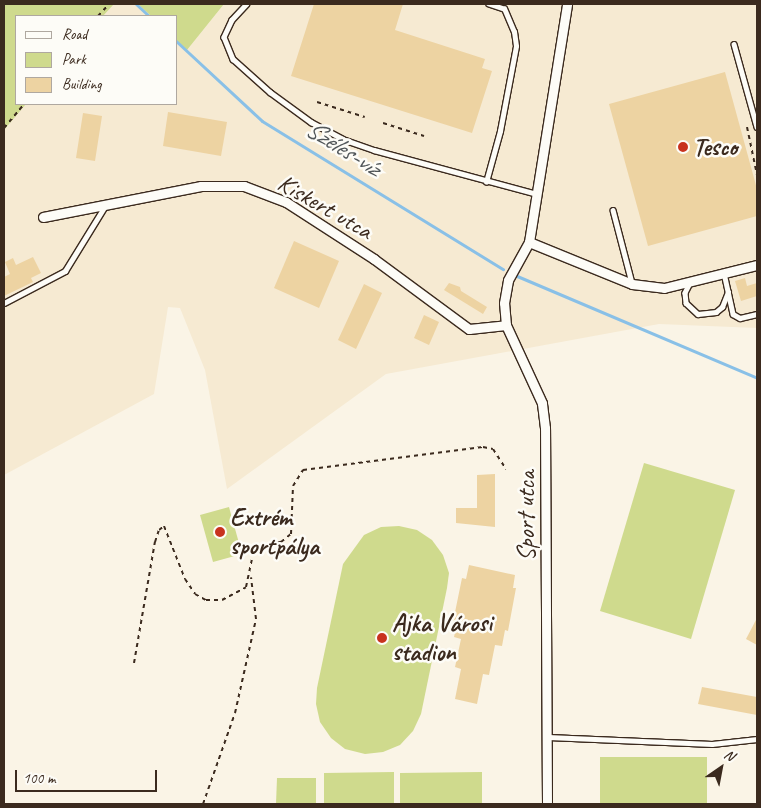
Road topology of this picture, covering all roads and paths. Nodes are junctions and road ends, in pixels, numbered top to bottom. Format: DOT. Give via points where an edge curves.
graph roads {
  1 [pos="109,4"];
  2 [pos="247,4"];
  3 [pos="489,4"];
  4 [pos="567,4"];
  5 [pos="99,15"];
  6 [pos="734,44"];
  7 [pos="317,102"];
  8 [pos="23,105"];
  9 [pos="366,117"];
  10 [pos="383,123"];
  11 [pos="757,126"];
  12 [pos="747,127"];
  13 [pos="4,128"];
  14 [pos="424,136"];
  15 [pos="757,175"];
  16 [pos="486,182"];
  17 [pos="537,194"];
  18 [pos="105,205"];
  19 [pos="613,210"];
  20 [pos="43,217"];
  21 [pos="529,242"];
  22 [pos="757,266"];
  23 [pos="724,273"];
  24 [pos="691,281"];
  25 [pos="632,284"];
  26 [pos="728,292"];
  27 [pos="4,303"];
  28 [pos="757,314"];
  29 [pos="506,325"];
  30 [pos="506,469"];
  31 [pos="254,548"];
  32 [pos="241,549"];
  33 [pos="251,575"];
  34 [pos="134,663"];
  35 [pos="548,737"];
  36 [pos="757,739"];
  37 [pos="203,804"];
  38 [pos="547,804"];
  1 -- 5 [label="path"];
  2 -- 16 [label="lane" via="232,20 224,37 233,59 270,92 311,122 345,140"];
  3 -- 16 [label="lane" via="504,9 516,46 500,131"];
  4 -- 17 [label="street, Sport utca"];
  6 -- 11 [label="lane"];
  7 -- 9 [label="path"];
  8 -- 13 [label="path"];
  10 -- 14 [label="path"];
  12 -- 15 [label="path"];
  16 -- 17 [label="lane"];
  17 -- 21 [label="street, Sport utca"];
  18 -- 20 [label="street, Kiskert utca"];
  18 -- 27 [label="lane" via="66,271"];
  18 -- 29 [label="street, Kiskert utca" via="201,186 244,186 286,202 374,259 469,329"];
  19 -- 25 [label="lane"];
  21 -- 25 [label="street"];
  21 -- 29 [label="street, Sport utca" via="508,280 504,303"];
  22 -- 23 [label="street"];
  23 -- 24 [label="street"];
  23 -- 26 [label="lane"];
  24 -- 25 [label="street" via="664,288"];
  24 -- 26 [label="lane" via="685,293 686,303 698,314 716,312 722,307"];
  26 -- 28 [label="lane" via="733,314 740,318"];
  29 -- 35 [label="street, Sport utca" via="542,403 545,428"];
  30 -- 31 [label="path" via="503,459 493,449 483,447 303,470 293,486 291,534 281,542"];
  31 -- 32 [label="path"];
  31 -- 33 [label="path"];
  33 -- 34 [label="path" via="246,587 236,595 222,600 200,597 185,579 164,526 159,530"];
  33 -- 37 [label="path" via="256,618 235,713"];
  35 -- 36 [label="lane" via="712,744"];
  35 -- 38 [label="street, Sport utca"];
}
